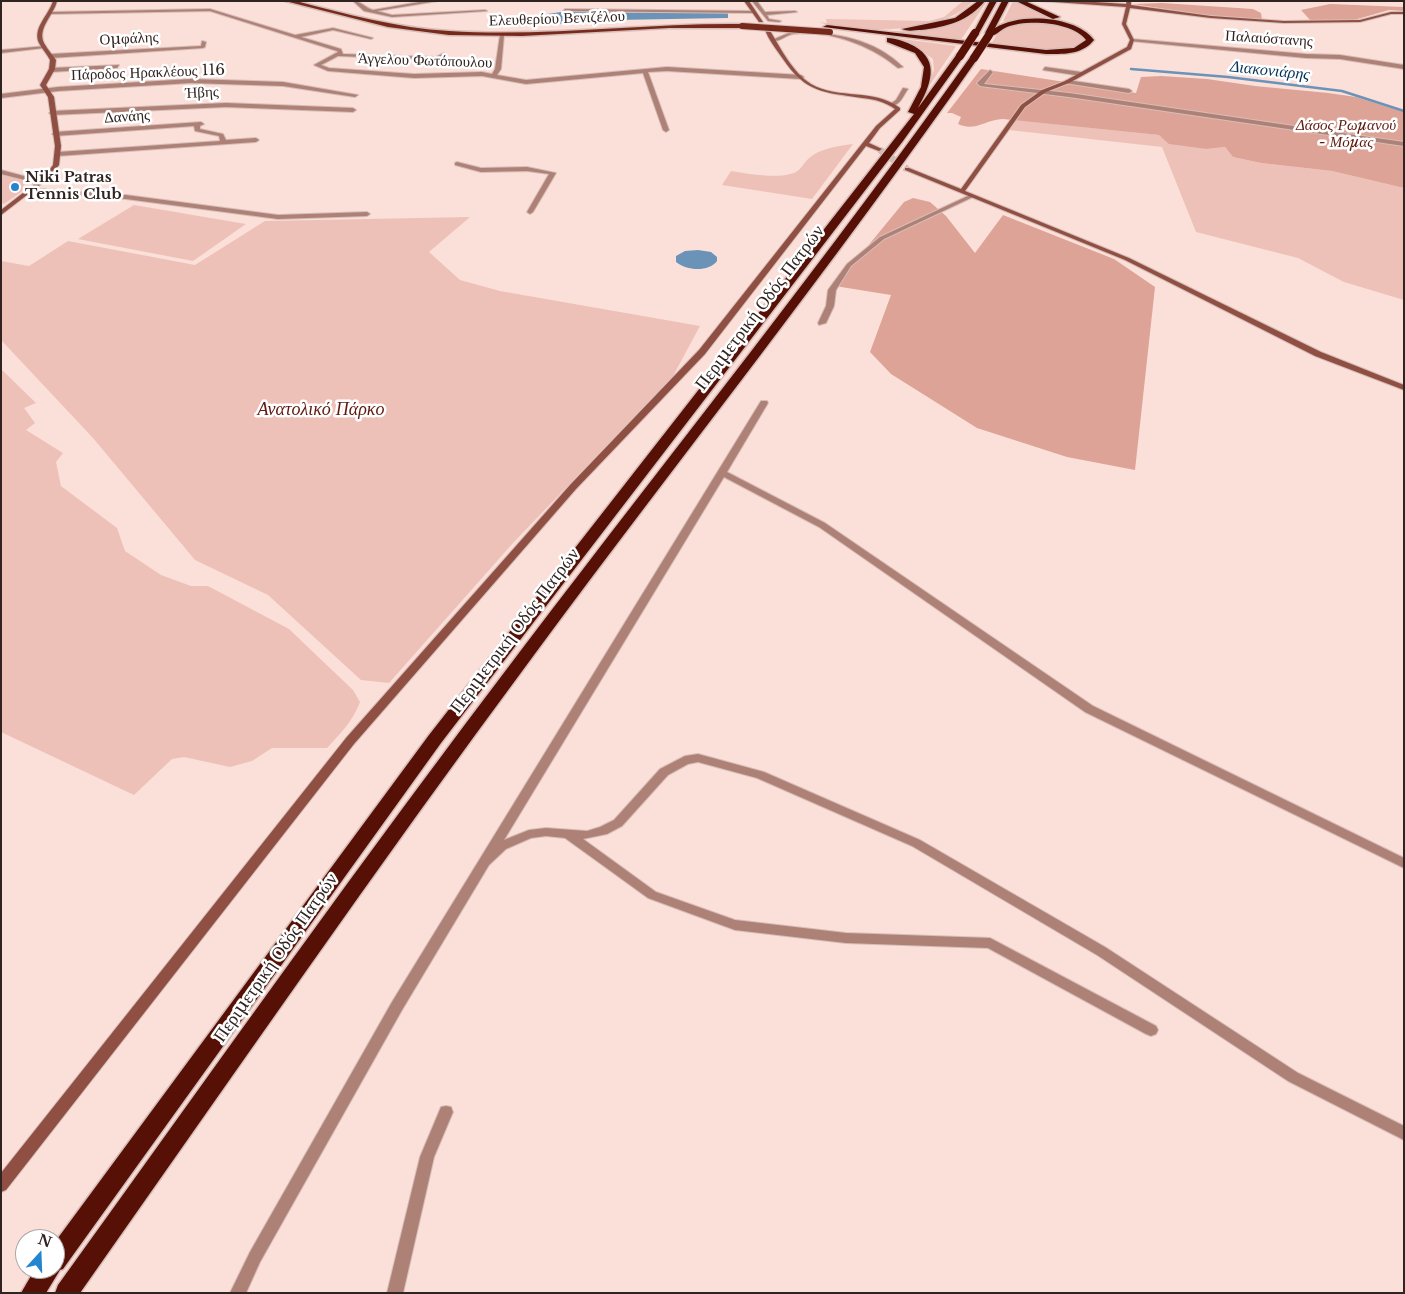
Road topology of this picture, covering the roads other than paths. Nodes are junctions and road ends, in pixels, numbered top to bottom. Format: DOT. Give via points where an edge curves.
graph roads {
  1 [pos="55,1"];
  2 [pos="288,1"];
  3 [pos="310,1"];
  4 [pos="355,1"];
  5 [pos="436,1"];
  6 [pos="746,1"];
  7 [pos="754,1"];
  8 [pos="982,1"];
  9 [pos="1041,1"];
  10 [pos="993,2"];
  11 [pos="1005,4"];
  12 [pos="1022,4"];
  13 [pos="1128,4"];
  14 [pos="564,10"];
  15 [pos="369,11"];
  16 [pos="485,11"];
  17 [pos="754,12"];
  18 [pos="795,12"];
  19 [pos="50,14"];
  20 [pos="764,14"];
  21 [pos="1404,14"];
  22 [pos="761,21"];
  23 [pos="778,21"];
  24 [pos="741,24"];
  25 [pos="767,30"];
  26 [pos="828,30"];
  27 [pos="502,35"];
  28 [pos="989,35"];
  29 [pos="1098,36"];
  30 [pos="294,37"];
  31 [pos="371,38"];
  32 [pos="774,40"];
  33 [pos="1132,40"];
  34 [pos="204,42"];
  35 [pos="44,47"];
  36 [pos="1095,47"];
  37 [pos="1,52"];
  38 [pos="339,55"];
  39 [pos="444,55"];
  40 [pos="51,56"];
  41 [pos="436,59"];
  42 [pos="448,64"];
  43 [pos="117,66"];
  44 [pos="900,67"];
  45 [pos="1404,67"];
  46 [pos="1045,69"];
  47 [pos="51,70"];
  48 [pos="645,71"];
  49 [pos="990,72"];
  50 [pos="1081,74"];
  51 [pos="494,76"];
  52 [pos="801,77"];
  53 [pos="1067,82"];
  54 [pos="905,89"];
  55 [pos="46,91"];
  56 [pos="1044,91"];
  57 [pos="1129,91"];
  58 [pos="355,95"];
  59 [pos="1,96"];
  60 [pos="892,105"];
  61 [pos="353,110"];
  62 [pos="52,113"];
  63 [pos="666,130"];
  64 [pos="55,134"];
  65 [pos="256,140"];
  66 [pos="224,142"];
  67 [pos="866,144"];
  68 [pos="1404,144"];
  69 [pos="879,149"];
  70 [pos="58,154"];
  71 [pos="457,164"];
  72 [pos="907,169"];
  73 [pos="1,172"];
  74 [pos="41,182"];
  75 [pos="30,190"];
  76 [pos="962,191"];
  77 [pos="972,196"];
  78 [pos="530,212"];
  79 [pos="1,213"];
  80 [pos="368,214"];
  81 [pos="840,214"];
  82 [pos="822,324"];
  83 [pos="1404,388"];
  84 [pos="764,403"];
  85 [pos="723,473"];
  86 [pos="569,835"];
  87 [pos="487,861"];
  88 [pos="1404,863"];
  89 [pos="1152,1030"];
  90 [pos="446,1112"];
  91 [pos="1404,1133"];
  92 [pos="1,1185"];
  93 [pos="65,1247"];
  94 [pos="42,1279"];
  95 [pos="32,1293"];
  96 [pos="66,1293"];
  97 [pos="238,1293"];
  98 [pos="395,1293"];
  1 -- 19 [label="street"];
  2 -- 27 [label="main road, Ελευθερίου Βενιζέλου" via="387,26 441,33"];
  3 -- 24 [label="main road, Ελευθερίου Βενιζέλου" via="389,21 471,30 536,30 667,22"];
  4 -- 15 [label="street"];
  5 -- 15 [label="street"];
  6 -- 17 [label="street"];
  7 -- 20 [label="street"];
  8 -- 26 [label="highway" via="966,15 933,26"];
  9 -- 13 [label="street"];
  10 -- 81 [label="highway, Περιμετρική Οδός Πατρών, bridge" via="960,56"];
  11 -- 28 [label="highway, Περιμετρική Οδός Πατρών"];
  12 -- 29 [label="highway" via="1082,26"];
  13 -- 21 [label="street" via="1211,17 1284,22 1360,22 1391,13"];
  13 -- 33 [label="street" via="1124,24"];
  14 -- 17 [label="street"];
  15 -- 16 [label="street" via="392,16"];
  17 -- 22 [label="street"];
  18 -- 20 [label="street"];
  19 -- 30 [label="street, Άγγελου Φωτόπουλου" via="212,8"];
  19 -- 35 [label="street" via="39,32"];
  20 -- 23 [label="street" via="768,20"];
  24 -- 26 [label="main road, Ελευθερίου Βενιζέλου, bridge"];
  24 -- 27 [label="main road, Ελευθερίου Βενιζέλου"];
  25 -- 32 [label="street"];
  26 -- 28 [label="highway" via="1046,52 1083,47 1090,40 1086,33 1074,28 1041,21 1008,24"];
  26 -- 36 [label="highway" via="1035,55 1076,54"];
  26 -- 81 [label="highway" via="903,44 920,52 929,66 910,116"];
  27 -- 51 [label="street" via="498,69"];
  28 -- 96 [label="highway, Περιμετρική Οδός Πατρών, bridge" via="853,224 406,817"];
  30 -- 31 [label="street" via="333,28"];
  30 -- 38 [label="street, Άγγελου Φωτόπουλου" via="339,50 342,52"];
  32 -- 44 [label="street" via="792,33 838,38 873,48"];
  32 -- 52 [label="street"];
  33 -- 45 [label="street, Παλαιόστανης" via="1340,57"];
  33 -- 50 [label="street" via="1125,51"];
  34 -- 40 [label="street, Ομφάλης" via="203,48"];
  35 -- 37 [label="street"];
  35 -- 40 [label="street"];
  38 -- 41 [label="street"];
  38 -- 51 [label="street, Άγγελου Φωτόπουλου" via="317,65 325,69 409,76 466,73"];
  39 -- 41 [label="street"];
  40 -- 47 [label="street"];
  41 -- 42 [label="street"];
  43 -- 47 [label="street"];
  46 -- 50 [label="street"];
  47 -- 55 [label="street" via="44,83"];
  48 -- 51 [label="street, Άγγελου Φωτόπουλου" via="532,82"];
  48 -- 52 [label="street, Άγγελου Φωτόπουλου" via="682,69"];
  48 -- 63 [label="street"];
  49 -- 56 [label="street" via="980,83 982,85"];
  50 -- 53 [label="street"];
  52 -- 60 [label="street" via="809,85 822,90 877,99"];
  53 -- 56 [label="street"];
  53 -- 57 [label="street"];
  54 -- 60 [label="street"];
  55 -- 58 [label="street, Πάροδος Ηρακλέους 116" via="209,81 283,84"];
  55 -- 59 [label="street, Πάροδος Ηρακλέους 116"];
  55 -- 62 [label="street"];
  56 -- 68 [label="street" via="1182,114"];
  56 -- 76 [label="street" via="1023,106"];
  60 -- 67 [label="street" via="898,109"];
  61 -- 62 [label="street, Ήβης" via="226,104"];
  62 -- 64 [label="street"];
  64 -- 66 [label="street, Δανάης" via="199,124 197,130 217,133"];
  64 -- 70 [label="street"];
  65 -- 66 [label="street"];
  66 -- 70 [label="street"];
  67 -- 69 [label="street"];
  67 -- 92 [label="street" via="702,352 573,487 350,741"];
  70 -- 74 [label="street" via="54,168"];
  71 -- 78 [label="street" via="481,170 527,169 553,173"];
  72 -- 76 [label="street"];
  73 -- 74 [label="street"];
  74 -- 75 [label="street"];
  75 -- 79 [label="street"];
  75 -- 80 [label="street" via="126,197 278,216"];
  76 -- 77 [label="street"];
  77 -- 82 [label="street" via="882,238 849,265 832,290 830,306"];
  77 -- 83 [label="street" via="1126,260 1318,354"];
  81 -- 93 [label="highway, Περιμετρική Οδός Πατρών" via="435,739"];
  84 -- 85 [label="street"];
  85 -- 87 [label="street"];
  85 -- 88 [label="street" via="822,525 1089,709"];
  86 -- 87 [label="street" via="546,832 518,837 502,846"];
  86 -- 89 [label="street" via="652,894 735,925 846,938 990,943"];
  86 -- 91 [label="street" via="587,835 618,824 664,772 685,760 698,758 760,774 916,843 1101,951 1293,1077"];
  87 -- 97 [label="street" via="397,1006"];
  90 -- 98 [label="street" via="420,1182"];
  94 -- 95 [label="highway"];
}
